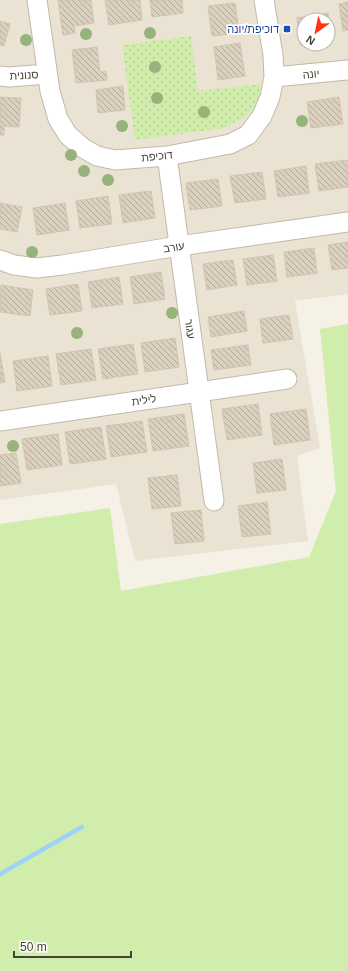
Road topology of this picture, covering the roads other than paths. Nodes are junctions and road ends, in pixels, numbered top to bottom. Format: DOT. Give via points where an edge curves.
graph roads {
  1 [pos="37,0"];
  2 [pos="264,0"];
  3 [pos="348,70"];
  4 [pos="47,74"];
  5 [pos="0,76"];
  6 [pos="274,77"];
  7 [pos="167,156"];
  8 [pos="348,222"];
  9 [pos="179,246"];
  10 [pos="0,260"];
  11 [pos="287,379"];
  12 [pos="199,392"];
  13 [pos="0,421"];
  14 [pos="214,501"];
  1 -- 4 [label="street, דוכיפת"];
  2 -- 6 [label="street, דוכיפת"];
  3 -- 6 [label="street, יונה"];
  4 -- 5 [label="street, סנונית"];
  4 -- 7 [label="street, דוכיפת" via="58,119 68,135 83,148 97,156 115,160"];
  6 -- 7 [label="street, דוכיפת" via="270,97 262,116 248,135 230,144"];
  7 -- 9 [label="street, עגור"];
  8 -- 9 [label="street, עורב"];
  9 -- 10 [label="street, עורב" via="37,268"];
  9 -- 12 [label="street, עגור"];
  11 -- 12 [label="street, לילית"];
  12 -- 13 [label="street, לילית"];
  12 -- 14 [label="street, עגור"];
}
